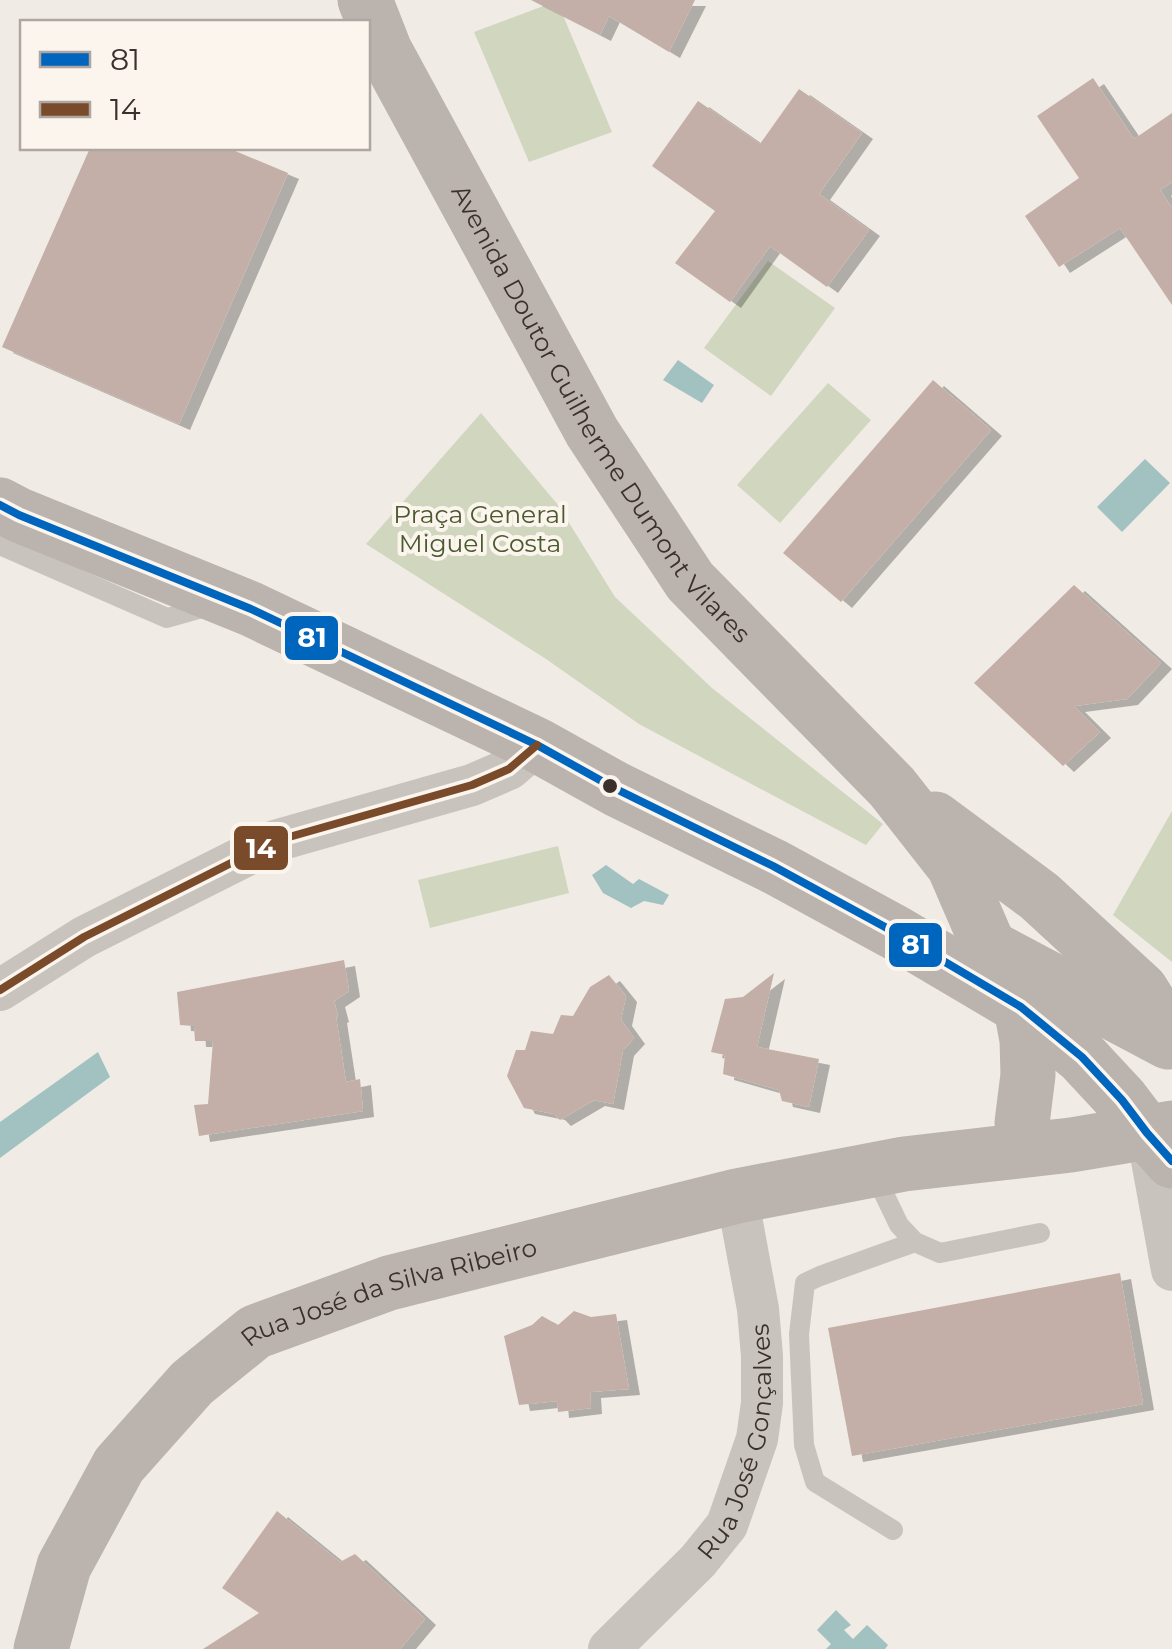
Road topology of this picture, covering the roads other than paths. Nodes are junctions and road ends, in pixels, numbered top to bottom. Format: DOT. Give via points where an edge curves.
graph roads {
  1 [pos="364,0"];
  2 [pos="5,520"];
  3 [pos="537,745"];
  4 [pos="892,787"];
  5 [pos="896,933"];
  6 [pos="988,946"];
  7 [pos="0,990"];
  8 [pos="1021,1007"];
  9 [pos="1172,1042"];
  10 [pos="1022,1123"];
  11 [pos="1157,1123"];
  12 [pos="888,1167"];
  13 [pos="737,1196"];
  14 [pos="1040,1233"];
  15 [pos="915,1242"];
  16 [pos="1172,1270"];
  17 [pos="893,1530"];
  18 [pos="41,1649"];
  19 [pos="609,1649"];
  1 -- 4 [label="main road, Avenida Doutor Guilherme Dumont Vilares" via="385,51 592,432 690,581"];
  2 -- 3 [label="main road" via="230,601"];
  3 -- 5 [label="main road"];
  3 -- 7 [label="street" via="510,769 472,785 275,841 84,937"];
  4 -- 6 [label="main road, Avenida Doutor Guilherme Dumont Vilares" via="954,866"];
  4 -- 9 [label="main road, Avenida Doutor Guilherme Dumont Vilares" via="1039,896 1141,990"];
  5 -- 6 [label="main road"];
  5 -- 8 [label="main road"];
  6 -- 8 [label="main road"];
  6 -- 9 [label="main road, Avenida Doutor Guilherme Dumont Vilares"];
  8 -- 10 [label="main road" via="1028,1075"];
  8 -- 11 [label="main road"];
  10 -- 11 [label="main road, Rua José da Silva Ribeiro"];
  10 -- 12 [label="main road, Rua José da Silva Ribeiro"];
  11 -- 12 [label="main road, Rua José da Silva Ribeiro" via="1071,1145"];
  11 -- 16 [label="street"];
  12 -- 13 [label="main road, Rua José da Silva Ribeiro"];
  12 -- 15 [label="lane" via="898,1225"];
  13 -- 18 [label="main road, Rua José da Silva Ribeiro" via="389,1283 255,1332 192,1383 119,1465 64,1566"];
  13 -- 19 [label="street, Rua José Gonçalves" via="761,1340 757,1439 726,1524"];
  14 -- 15 [label="lane" via="940,1253"];
  15 -- 17 [label="lane" via="805,1283 800,1334 804,1446 815,1482"];
}
